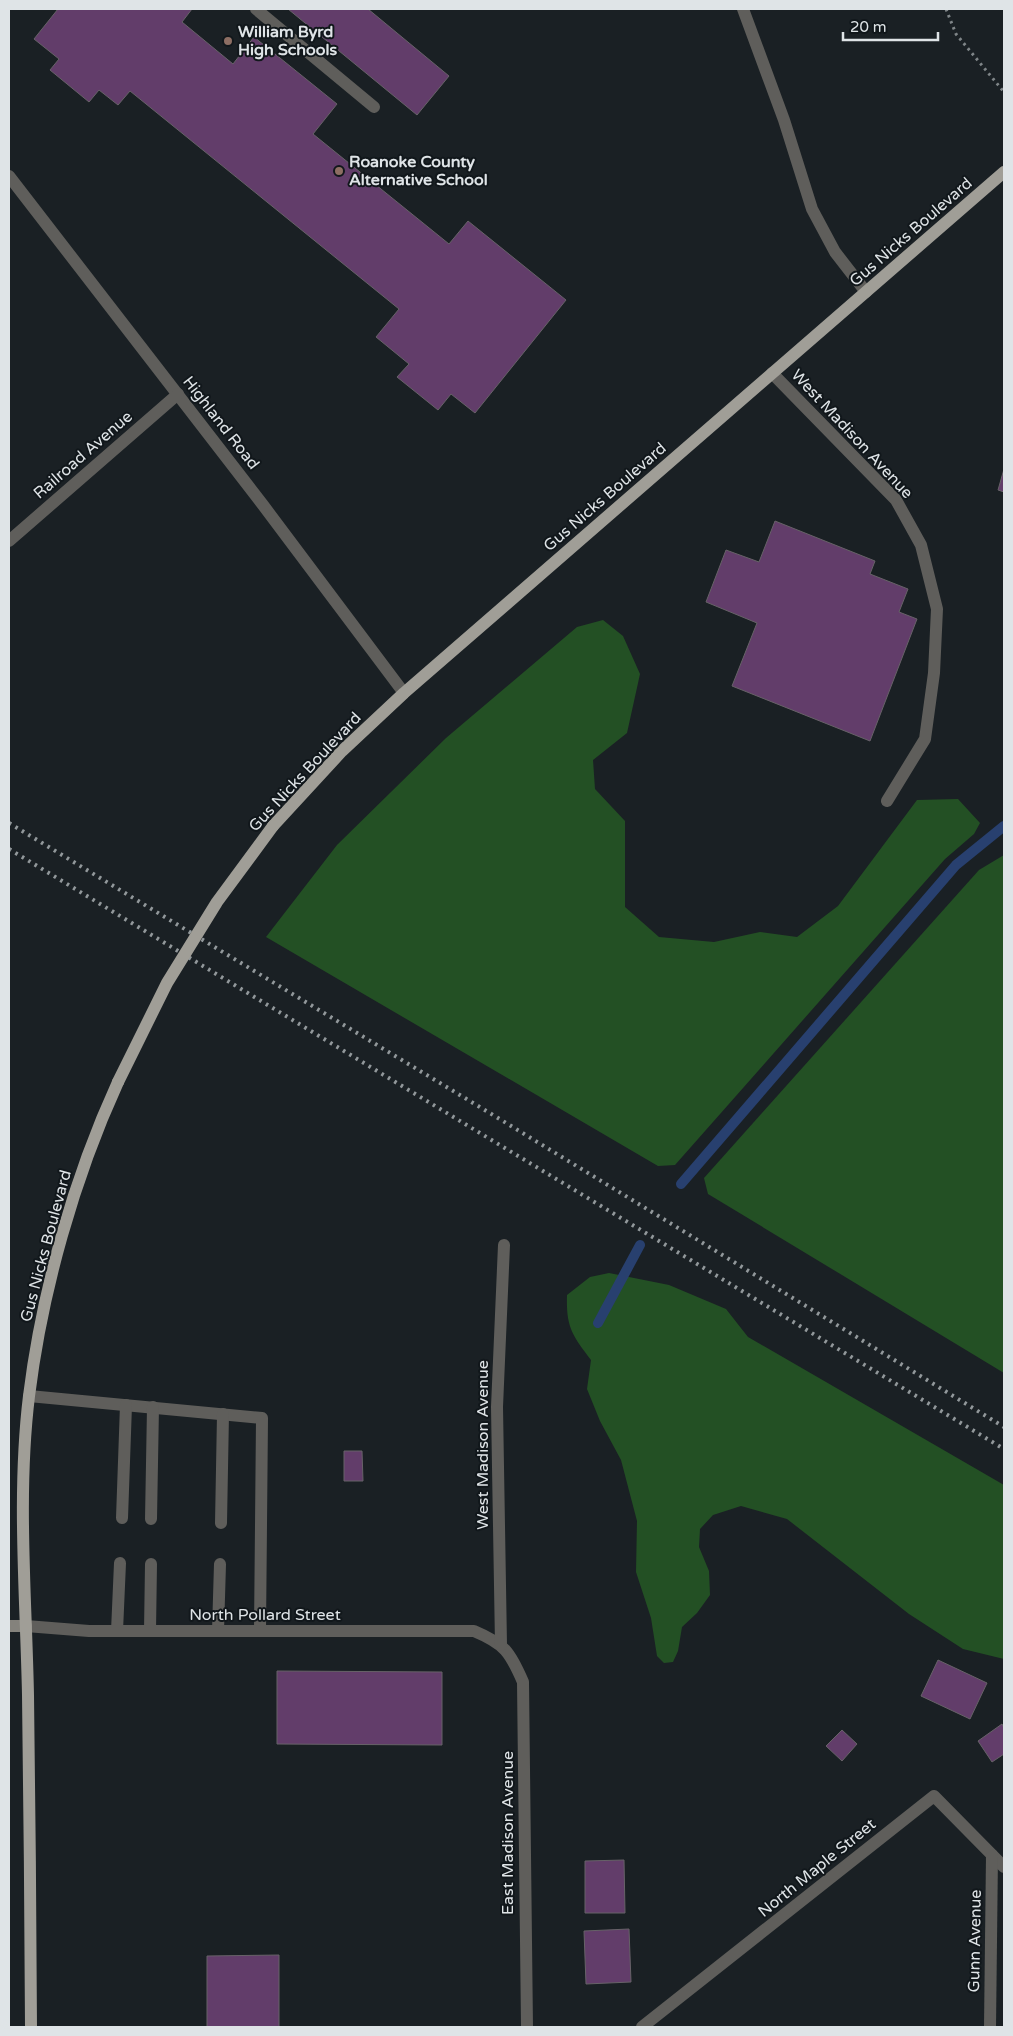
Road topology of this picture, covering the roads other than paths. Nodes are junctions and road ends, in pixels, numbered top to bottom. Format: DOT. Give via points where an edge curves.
graph roads {
  1 [pos="256,9"];
  2 [pos="743,9"];
  3 [pos="374,107"];
  4 [pos="1004,172"];
  5 [pos="9,176"];
  6 [pos="866,292"];
  7 [pos="772,373"];
  8 [pos="178,394"];
  9 [pos="9,541"];
  10 [pos="404,693"];
  11 [pos="887,801"];
  12 [pos="504,1245"];
  13 [pos="29,1396"];
  14 [pos="126,1405"];
  15 [pos="153,1407"];
  16 [pos="223,1414"];
  17 [pos="122,1518"];
  18 [pos="151,1518"];
  19 [pos="221,1523"];
  20 [pos="120,1563"];
  21 [pos="151,1564"];
  22 [pos="220,1564"];
  23 [pos="9,1626"];
  24 [pos="26,1626"];
  25 [pos="117,1631"];
  26 [pos="150,1631"];
  27 [pos="218,1631"];
  28 [pos="260,1631"];
  29 [pos="501,1645"];
  30 [pos="992,1855"];
  31 [pos="1004,1867"];
  32 [pos="31,2027"];
  33 [pos="527,2027"];
  34 [pos="642,2027"];
  35 [pos="990,2027"];
  1 -- 3 [label="street"];
  2 -- 6 [label="street" via="784,120 812,209 835,252"];
  4 -- 6 [label="main road, Gus Nicks Boulevard"];
  5 -- 8 [label="street, Highland Road"];
  6 -- 7 [label="main road, Gus Nicks Boulevard"];
  7 -- 10 [label="main road, Gus Nicks Boulevard"];
  7 -- 11 [label="street, West Madison Avenue" via="896,500 921,545 937,608 933,682 925,739"];
  8 -- 9 [label="street, Railroad Avenue"];
  8 -- 10 [label="street, Highland Road"];
  10 -- 13 [label="main road, Gus Nicks Boulevard, bridge" via="342,751 273,826 217,902 167,983 98,1126 69,1210 44,1313"];
  12 -- 29 [label="street, West Madison Avenue" via="496,1407"];
  13 -- 14 [label="street"];
  13 -- 24 [label="main road, Gus Nicks Boulevard" via="23,1494"];
  14 -- 15 [label="street"];
  14 -- 17 [label="street"];
  15 -- 16 [label="street"];
  15 -- 18 [label="street"];
  16 -- 19 [label="street"];
  16 -- 28 [label="street" via="262,1418"];
  20 -- 25 [label="street"];
  21 -- 26 [label="street"];
  22 -- 27 [label="street"];
  23 -- 24 [label="main road"];
  24 -- 25 [label="street, North Pollard Street"];
  24 -- 32 [label="main road, Gus Nicks Boulevard"];
  25 -- 26 [label="street, North Pollard Street"];
  26 -- 27 [label="street, North Pollard Street"];
  27 -- 28 [label="street, North Pollard Street"];
  28 -- 29 [label="street, North Pollard Street" via="474,1631"];
  29 -- 33 [label="street, East Madison Avenue" via="513,1658 523,1682"];
  30 -- 31 [label="street, North Maple Street"];
  30 -- 34 [label="street, North Maple Street" via="934,1796"];
  30 -- 35 [label="street, Gunn Avenue"];
}
